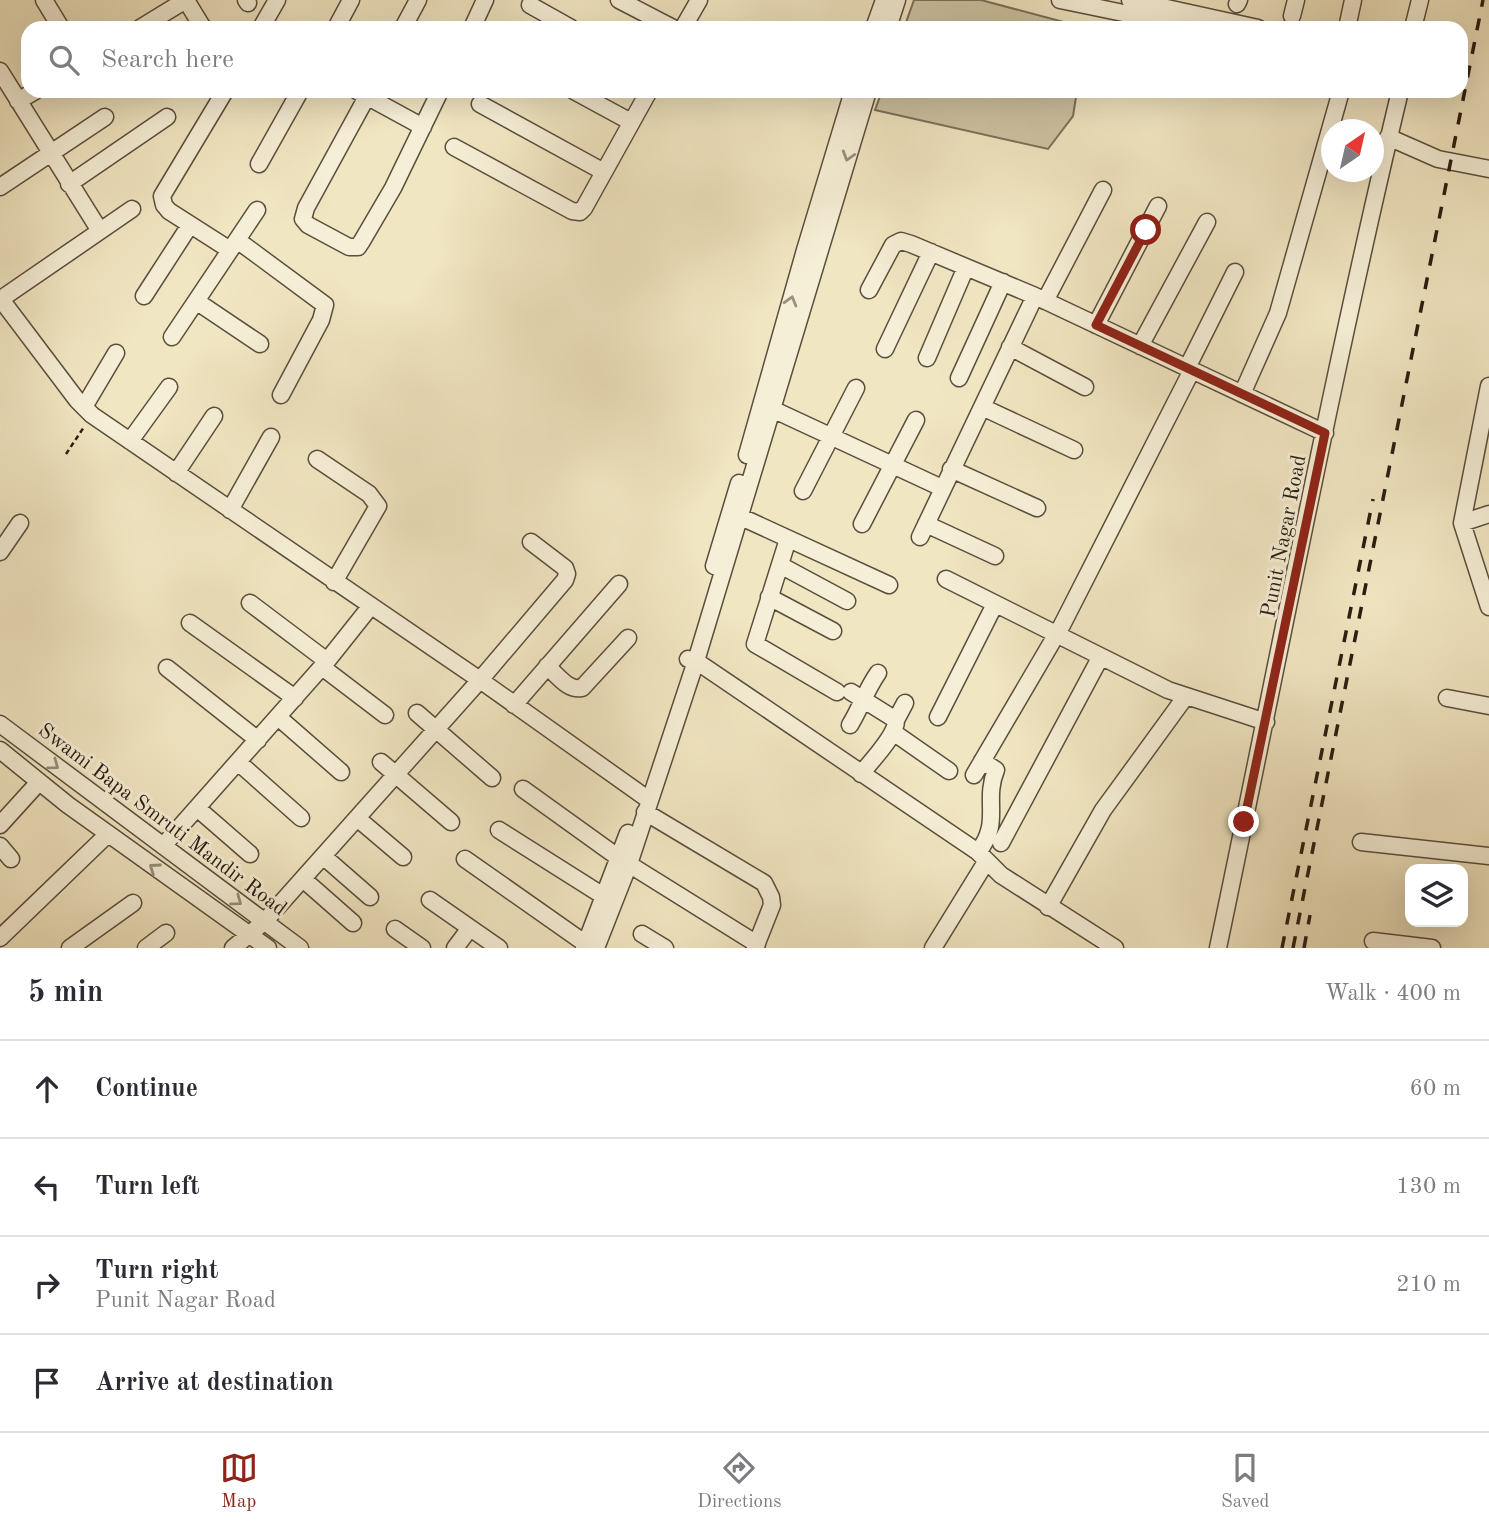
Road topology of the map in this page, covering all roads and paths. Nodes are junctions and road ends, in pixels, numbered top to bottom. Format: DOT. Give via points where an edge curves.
graph roads {
  1 [pos="44,0"];
  2 [pos="186,0"];
  3 [pos="276,0"];
  4 [pos="351,0"];
  5 [pos="418,0"];
  6 [pos="485,0"];
  7 [pos="619,0"];
  8 [pos="699,0"];
  9 [pos="884,0"];
  10 [pos="897,0"];
  11 [pos="1060,0"];
  12 [pos="1130,0"];
  13 [pos="1353,0"];
  14 [pos="1420,0"];
  15 [pos="530,5"];
  16 [pos="1187,16"];
  17 [pos="57,21"];
  18 [pos="152,21"];
  19 [pos="199,21"];
  20 [pos="265,21"];
  21 [pos="340,21"];
  22 [pos="407,21"];
  23 [pos="475,21"];
  24 [pos="559,21"];
  25 [pos="660,21"];
  26 [pos="687,21"];
  27 [pos="876,21"];
  28 [pos="890,21"];
  29 [pos="1217,21"];
  30 [pos="1348,21"];
  31 [pos="1415,21"];
  32 [pos="0,72"];
  33 [pos="23,98"];
  34 [pos="221,98"];
  35 [pos="296,98"];
  36 [pos="361,98"];
  37 [pos="373,98"];
  38 [pos="437,98"];
  39 [pos="587,98"];
  40 [pos="645,98"];
  41 [pos="851,98"];
  42 [pos="867,98"];
  43 [pos="1339,98"];
  44 [pos="1398,98"];
  45 [pos="18,101"];
  46 [pos="480,104"];
  47 [pos="105,117"];
  48 [pos="167,117"];
  49 [pos="632,122"];
  50 [pos="423,127"];
  51 [pos="1388,137"];
  52 [pos="454,147"];
  53 [pos="51,153"];
  54 [pos="259,164"];
  55 [pos="1489,169"];
  56 [pos="604,172"];
  57 [pos="69,184"];
  58 [pos="0,187"];
  59 [pos="1103,190"];
  60 [pos="1158,206"];
  61 [pos="132,209"];
  62 [pos="257,210"];
  63 [pos="1207,222"];
  64 [pos="190,225"];
  65 [pos="100,231"];
  66 [pos="233,245"];
  67 [pos="931,252"];
  68 [pos="966,267"];
  69 [pos="1235,272"];
  70 [pos="1003,282"];
  71 [pos="869,290"];
  72 [pos="144,296"];
  73 [pos="0,299"];
  74 [pos="1040,299"];
  75 [pos="196,301"];
  76 [pos="1096,325"];
  77 [pos="172,337"];
  78 [pos="260,344"];
  79 [pos="1140,346"];
  80 [pos="1010,348"];
  81 [pos="885,349"];
  82 [pos="116,353"];
  83 [pos="927,358"];
  84 [pos="1190,369"];
  85 [pos="959,378"];
  86 [pos="1489,386"];
  87 [pos="169,387"];
  88 [pos="1085,387"];
  89 [pos="856,388"];
  90 [pos="1242,394"];
  91 [pos="281,395"];
  92 [pos="982,407"];
  93 [pos="772,409"];
  94 [pos="88,411"];
  95 [pos="214,416"];
  96 [pos="916,420"];
  97 [pos="1325,433"];
  98 [pos="833,436"];
  99 [pos="271,438"];
  100 [pos="130,441"];
  101 [pos="1074,450"];
  102 [pos="66,454"];
  103 [pos="317,459"];
  104 [pos="892,464"];
  105 [pos="951,469"];
  106 [pos="176,473"];
  107 [pos="942,488"];
  108 [pos="803,491"];
  109 [pos="1037,508"];
  110 [pos="230,510"];
  111 [pos="1489,514"];
  112 [pos="741,517"];
  113 [pos="20,523"];
  114 [pos="1462,523"];
  115 [pos="862,524"];
  116 [pos="788,539"];
  117 [pos="531,542"];
  118 [pos="0,552"];
  119 [pos="995,556"];
  120 [pos="780,565"];
  121 [pos="946,579"];
  122 [pos="334,582"];
  123 [pos="619,584"];
  124 [pos="889,585"];
  125 [pos="769,597"];
  126 [pos="847,601"];
  127 [pos="250,603"];
  128 [pos="995,604"];
  129 [pos="370,607"];
  130 [pos="1489,607"];
  131 [pos="190,623"];
  132 [pos="833,631"];
  133 [pos="1055,635"];
  134 [pos="628,638"];
  135 [pos="1100,658"];
  136 [pos="691,660"];
  137 [pos="325,664"];
  138 [pos="547,666"];
  139 [pos="167,668"];
  140 [pos="878,673"];
  141 [pos="480,680"];
  142 [pos="850,694"];
  143 [pos="1186,696"];
  144 [pos="295,698"];
  145 [pos="1447,698"];
  146 [pos="905,703"];
  147 [pos="514,705"];
  148 [pos="1489,706"];
  149 [pos="417,713"];
  150 [pos="385,715"];
  151 [pos="278,717"];
  152 [pos="938,717"];
  153 [pos="1266,722"];
  154 [pos="0,724"];
  155 [pos="850,725"];
  156 [pos="895,726"];
  157 [pos="436,730"];
  158 [pos="258,740"];
  159 [pos="0,750"];
  160 [pos="238,762"];
  161 [pos="381,762"];
  162 [pos="949,771"];
  163 [pos="341,772"];
  164 [pos="861,774"];
  165 [pos="396,775"];
  166 [pos="492,778"];
  167 [pos="40,782"];
  168 [pos="523,789"];
  169 [pos="645,802"];
  170 [pos="197,808"];
  171 [pos="301,818"];
  172 [pos="358,818"];
  173 [pos="451,822"];
  174 [pos="0,825"];
  175 [pos="990,829"];
  176 [pos="499,830"];
  177 [pos="108,834"];
  178 [pos="1361,842"];
  179 [pos="0,846"];
  180 [pos="163,846"];
  181 [pos="250,854"];
  182 [pos="323,856"];
  183 [pos="1489,856"];
  184 [pos="403,857"];
  185 [pos="982,857"];
  186 [pos="11,859"];
  187 [pos="466,859"];
  188 [pos="624,861"];
  189 [pos="303,879"];
  190 [pos="370,897"];
  191 [pos="604,897"];
  192 [pos="430,900"];
  193 [pos="133,903"];
  194 [pos="1048,907"];
  195 [pos="265,921"];
  196 [pos="353,923"];
  197 [pos="470,928"];
  198 [pos="395,929"];
  199 [pos="166,933"];
  200 [pos="642,934"];
  201 [pos="250,936"];
  202 [pos="0,938"];
  203 [pos="1373,941"];
  204 [pos="756,946"];
  205 [pos="589,947"];
  206 [pos="70,948"];
  207 [pos="146,948"];
  208 [pos="233,948"];
  209 [pos="268,948"];
  210 [pos="300,948"];
  211 [pos="422,948"];
  212 [pos="455,948"];
  213 [pos="499,948"];
  214 [pos="665,948"];
  215 [pos="933,948"];
  216 [pos="1115,948"];
  217 [pos="1218,948"];
  218 [pos="1432,948"];
  1 -- 17 [label="street"];
  2 -- 18 [label="street"];
  2 -- 19 [label="street"];
  3 -- 20 [label="street"];
  4 -- 21 [label="street"];
  5 -- 22 [label="street"];
  6 -- 23 [label="street"];
  7 -- 25 [label="street"];
  8 -- 26 [label="street"];
  9 -- 27 [label="street"];
  10 -- 28 [label="street"];
  11 -- 16 [label="street"];
  12 -- 16 [label="street"];
  13 -- 30 [label="street"];
  14 -- 31 [label="street"];
  15 -- 24 [label="street"];
  16 -- 29 [label="street"];
  32 -- 45 [label="street"];
  33 -- 45 [label="street"];
  34 -- 64 [label="street" via="162,196 169,211"];
  35 -- 54 [label="street"];
  36 -- 50 [label="street" via="303,219 338,242 358,247"];
  37 -- 50 [label="street"];
  38 -- 50 [label="street"];
  39 -- 49 [label="street"];
  40 -- 49 [label="street"];
  136 -- 41 [label="street, one-way"];
  42 -- 93 [label="street, one-way"];
  43 -- 90 [label="street" via="1278,313"];
  44 -- 51 [label="street, Punit Nagar Road"];
  45 -- 53 [label="street"];
  46 -- 56 [label="street"];
  47 -- 53 [label="street"];
  48 -- 57 [label="street"];
  49 -- 56 [label="street"];
  51 -- 55 [label="street" via="1438,159"];
  51 -- 97 [label="street, Punit Nagar Road"];
  52 -- 56 [label="street" via="572,211 584,208"];
  53 -- 57 [label="street"];
  53 -- 58 [label="street"];
  57 -- 65 [label="street"];
  59 -- 74 [label="street"];
  60 -- 76 [label="street"];
  61 -- 65 [label="street"];
  62 -- 66 [label="street"];
  63 -- 79 [label="street"];
  64 -- 66 [label="street"];
  64 -- 72 [label="street"];
  65 -- 73 [label="street"];
  66 -- 75 [label="street"];
  66 -- 91 [label="street" via="325,305"];
  67 -- 68 [label="street"];
  67 -- 71 [label="street" via="901,241 893,245"];
  67 -- 81 [label="street"];
  68 -- 70 [label="street"];
  68 -- 83 [label="street"];
  69 -- 84 [label="street"];
  70 -- 74 [label="street"];
  70 -- 85 [label="street"];
  73 -- 94 [label="street"];
  74 -- 76 [label="street"];
  74 -- 80 [label="street"];
  75 -- 77 [label="street"];
  75 -- 78 [label="street"];
  76 -- 79 [label="street"];
  79 -- 84 [label="street"];
  80 -- 88 [label="street"];
  80 -- 92 [label="street"];
  82 -- 94 [label="street"];
  84 -- 90 [label="street"];
  84 -- 133 [label="street"];
  86 -- 114 [label="street"];
  87 -- 100 [label="street"];
  89 -- 98 [label="street"];
  90 -- 97 [label="street"];
  92 -- 101 [label="street"];
  92 -- 105 [label="street"];
  93 -- 98 [label="street"];
  93 -- 112 [label="street"];
  94 -- 100 [label="street"];
  94 -- 102 [label="path"];
  95 -- 106 [label="street"];
  96 -- 104 [label="street"];
  97 -- 153 [label="street, Punit Nagar Road"];
  98 -- 104 [label="street"];
  98 -- 108 [label="street"];
  99 -- 110 [label="street"];
  100 -- 106 [label="street"];
  103 -- 122 [label="street" via="369,494 378,506"];
  104 -- 107 [label="street"];
  104 -- 115 [label="street"];
  105 -- 107 [label="street"];
  105 -- 109 [label="street"];
  106 -- 110 [label="street"];
  107 -- 119 [label="street" via="923,531"];
  110 -- 122 [label="street"];
  111 -- 114 [label="street"];
  112 -- 116 [label="street"];
  112 -- 136 [label="street"];
  113 -- 118 [label="street"];
  114 -- 130 [label="street"];
  116 -- 120 [label="street"];
  116 -- 124 [label="street"];
  117 -- 141 [label="street" via="565,568 565,580"];
  120 -- 125 [label="street"];
  120 -- 126 [label="street"];
  121 -- 128 [label="street"];
  122 -- 129 [label="street"];
  123 -- 138 [label="street"];
  125 -- 132 [label="street"];
  125 -- 142 [label="street" via="755,644"];
  127 -- 137 [label="street"];
  128 -- 133 [label="street"];
  128 -- 152 [label="street"];
  129 -- 137 [label="street"];
  129 -- 141 [label="street"];
  131 -- 144 [label="street"];
  133 -- 135 [label="street"];
  133 -- 175 [label="street" via="978,768 996,770 991,783"];
  134 -- 138 [label="street" via="582,688 569,686"];
  135 -- 143 [label="street"];
  135 -- 175 [label="street" via="1004,838"];
  136 -- 164 [label="street"];
  136 -- 169 [label="street"];
  137 -- 144 [label="street"];
  137 -- 150 [label="street"];
  138 -- 147 [label="street"];
  139 -- 158 [label="street"];
  140 -- 142 [label="street"];
  141 -- 147 [label="street"];
  141 -- 157 [label="street"];
  142 -- 155 [label="street" via="859,711"];
  142 -- 156 [label="street"];
  143 -- 153 [label="street"];
  143 -- 194 [label="street" via="1103,810"];
  144 -- 151 [label="street"];
  145 -- 148 [label="street"];
  146 -- 156 [label="street"];
  147 -- 169 [label="street"];
  149 -- 157 [label="street"];
  151 -- 158 [label="street"];
  151 -- 163 [label="street"];
  153 -- 217 [label="street, Punit Nagar Road"];
  154 -- 180 [label="street, Swami Bapa Smruti Mandir Road, one-way"];
  156 -- 162 [label="street"];
  156 -- 164 [label="street"];
  157 -- 165 [label="street"];
  157 -- 166 [label="street"];
  158 -- 160 [label="street"];
  159 -- 167 [label="street"];
  160 -- 170 [label="street"];
  160 -- 171 [label="street"];
  161 -- 165 [label="street"];
  164 -- 185 [label="street"];
  165 -- 172 [label="street"];
  165 -- 173 [label="street"];
  167 -- 174 [label="street"];
  167 -- 177 [label="street"];
  168 -- 188 [label="street"];
  169 -- 188 [label="street"];
  169 -- 204 [label="street" via="764,883 772,905"];
  170 -- 180 [label="street"];
  170 -- 181 [label="street"];
  172 -- 182 [label="street"];
  172 -- 184 [label="street"];
  175 -- 185 [label="street"];
  176 -- 191 [label="street"];
  201 -- 177 [label="street, one-way"];
  177 -- 202 [label="street"];
  178 -- 183 [label="street"];
  179 -- 186 [label="street"];
  180 -- 195 [label="street, Swami Bapa Smruti Mandir Road, one-way"];
  182 -- 189 [label="street"];
  182 -- 190 [label="street"];
  185 -- 194 [label="street" via="1001,876"];
  185 -- 215 [label="street"];
  187 -- 205 [label="street"];
  188 -- 191 [label="street"];
  188 -- 204 [label="street"];
  188 -- 205 [label="street"];
  189 -- 195 [label="street"];
  189 -- 196 [label="street"];
  191 -- 205 [label="street"];
  192 -- 197 [label="street"];
  193 -- 206 [label="street"];
  194 -- 216 [label="street"];
  195 -- 201 [label="street"];
  195 -- 210 [label="street, Swami Bapa Smruti Mandir Road"];
  197 -- 212 [label="street"];
  197 -- 213 [label="street"];
  198 -- 211 [label="street"];
  199 -- 207 [label="street"];
  200 -- 214 [label="street"];
  201 -- 208 [label="street"];
  201 -- 209 [label="street"];
  203 -- 218 [label="street"];
}
